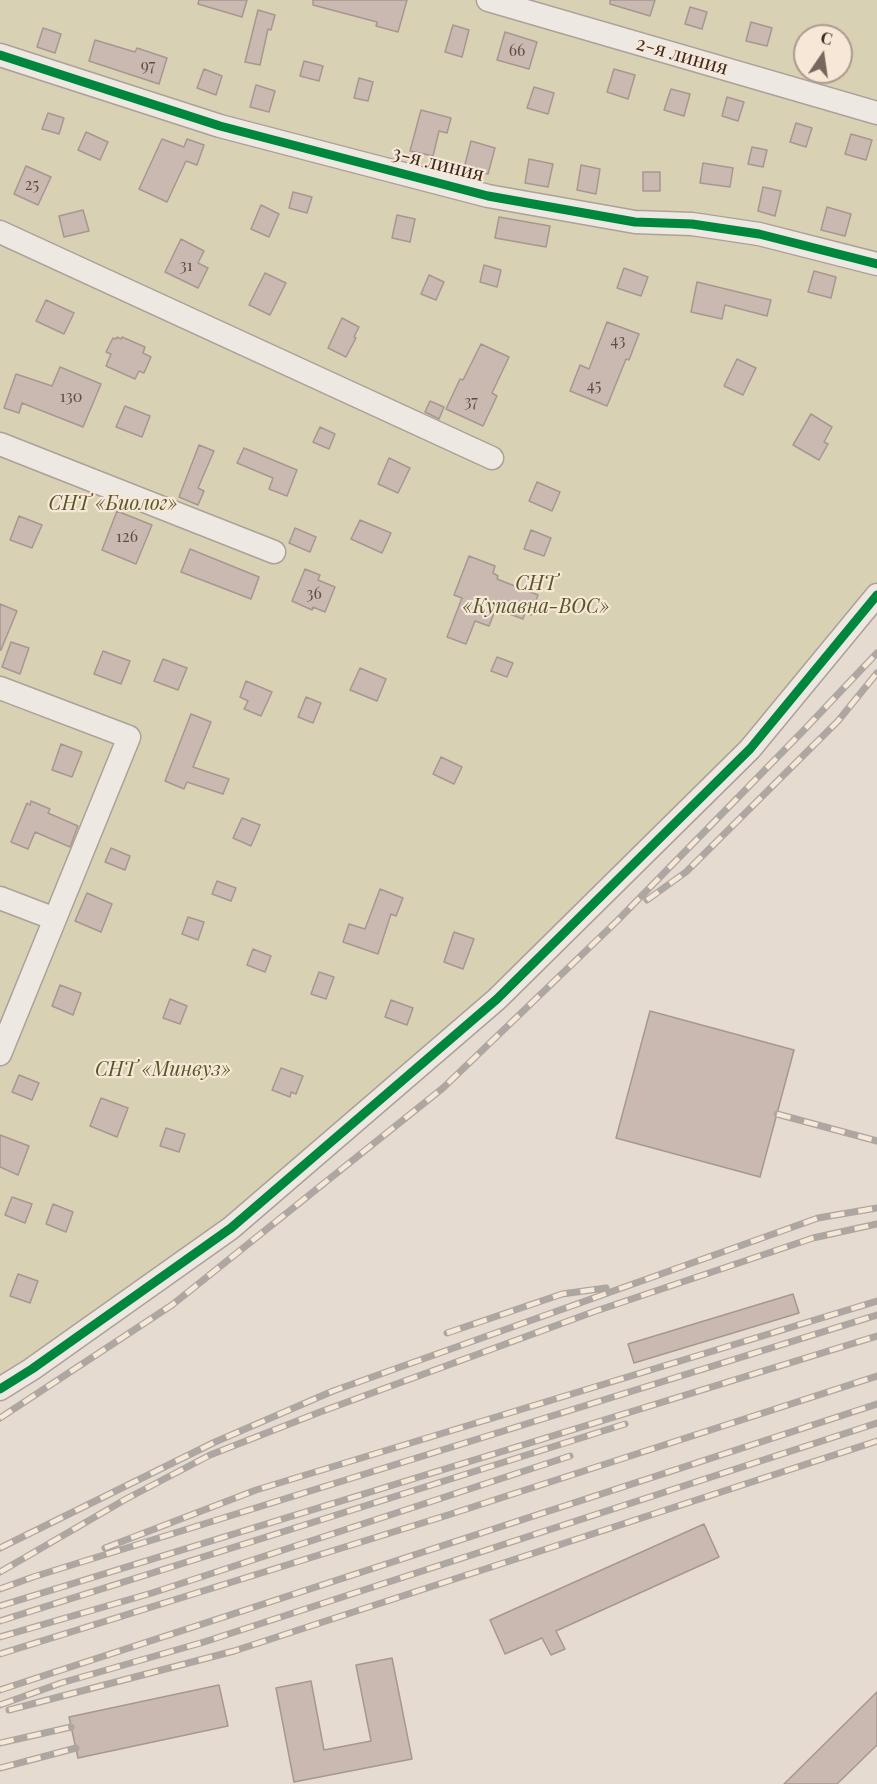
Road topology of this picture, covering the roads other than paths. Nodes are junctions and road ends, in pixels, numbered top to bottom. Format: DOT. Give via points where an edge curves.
graph roads {
  1 [pos="488,0"];
  2 [pos="0,55"];
  3 [pos="877,113"];
  4 [pos="0,232"];
  5 [pos="877,264"];
  6 [pos="0,444"];
  7 [pos="492,458"];
  8 [pos="274,552"];
  9 [pos="877,595"];
  10 [pos="0,688"];
  11 [pos="0,898"];
  12 [pos="55,919"];
  13 [pos="0,1054"];
  14 [pos="0,1389"];
  1 -- 3 [label="street, 2-я линия"];
  2 -- 5 [label="street, 3-я линия" via="220,126 488,196 635,222 692,224 759,234"];
  4 -- 7 [label="street"];
  6 -- 8 [label="street"];
  9 -- 14 [label="street" via="750,748 497,999 231,1228"];
  10 -- 12 [label="street" via="129,737"];
  11 -- 12 [label="street"];
  12 -- 13 [label="street"];
}
